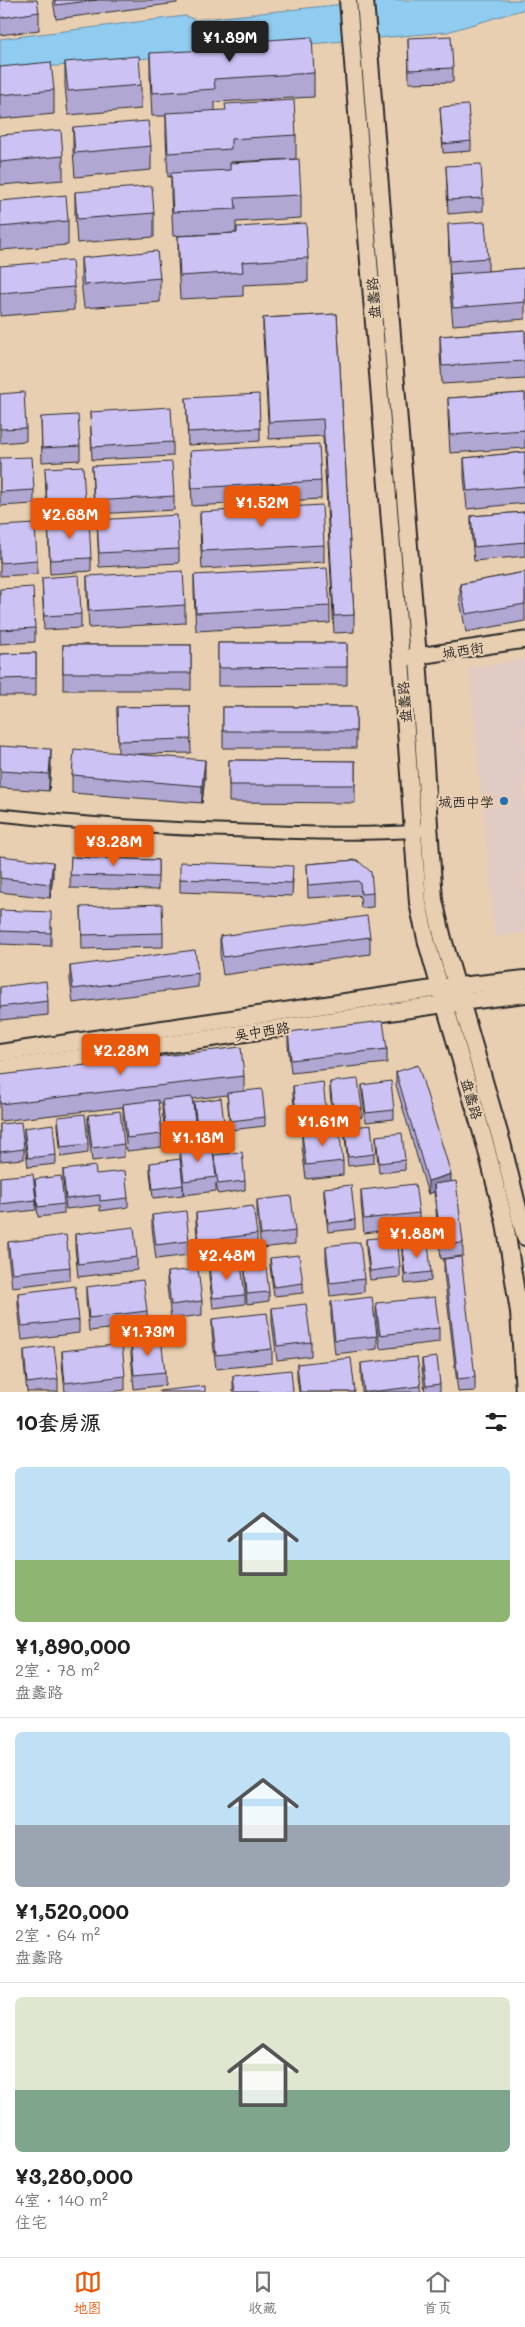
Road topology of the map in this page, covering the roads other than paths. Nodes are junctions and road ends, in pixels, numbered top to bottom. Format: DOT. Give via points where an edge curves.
graph roads {
  1 [pos="348,0"];
  2 [pos="365,0"];
  3 [pos="525,640"];
  4 [pos="418,658"];
  5 [pos="401,659"];
  6 [pos="0,815"];
  7 [pos="428,830"];
  8 [pos="412,832"];
  9 [pos="525,979"];
  10 [pos="459,994"];
  11 [pos="525,994"];
  12 [pos="442,996"];
  13 [pos="0,1053"];
  14 [pos="0,1069"];
  15 [pos="525,1237"];
  16 [pos="524,1392"];
  1 -- 5 [label="main road, 盘蠡路"];
  2 -- 4 [label="main road, 盘蠡路"];
  3 -- 4 [label="street, 城西街"];
  4 -- 5 [label="street, 城西街"];
  4 -- 7 [label="main road, 盘蠡路"];
  5 -- 8 [label="main road, 盘蠡路"];
  6 -- 8 [label="street" via="171,829"];
  7 -- 8 [label="street"];
  7 -- 10 [label="main road, 盘蠡路" via="434,900"];
  8 -- 12 [label="main road, 盘蠡路" via="418,903"];
  9 -- 10 [label="main road, 吴中西路"];
  10 -- 11 [label="main road, 吴中西路"];
  10 -- 12 [label="main road, 吴中西路"];
  10 -- 15 [label="main road, 盘蠡路" via="512,1178"];
  12 -- 13 [label="main road, 吴中西路"];
  12 -- 14 [label="main road, 吴中西路"];
  12 -- 16 [label="main road, 盘蠡路" via="506,1223 518,1304"];
}
